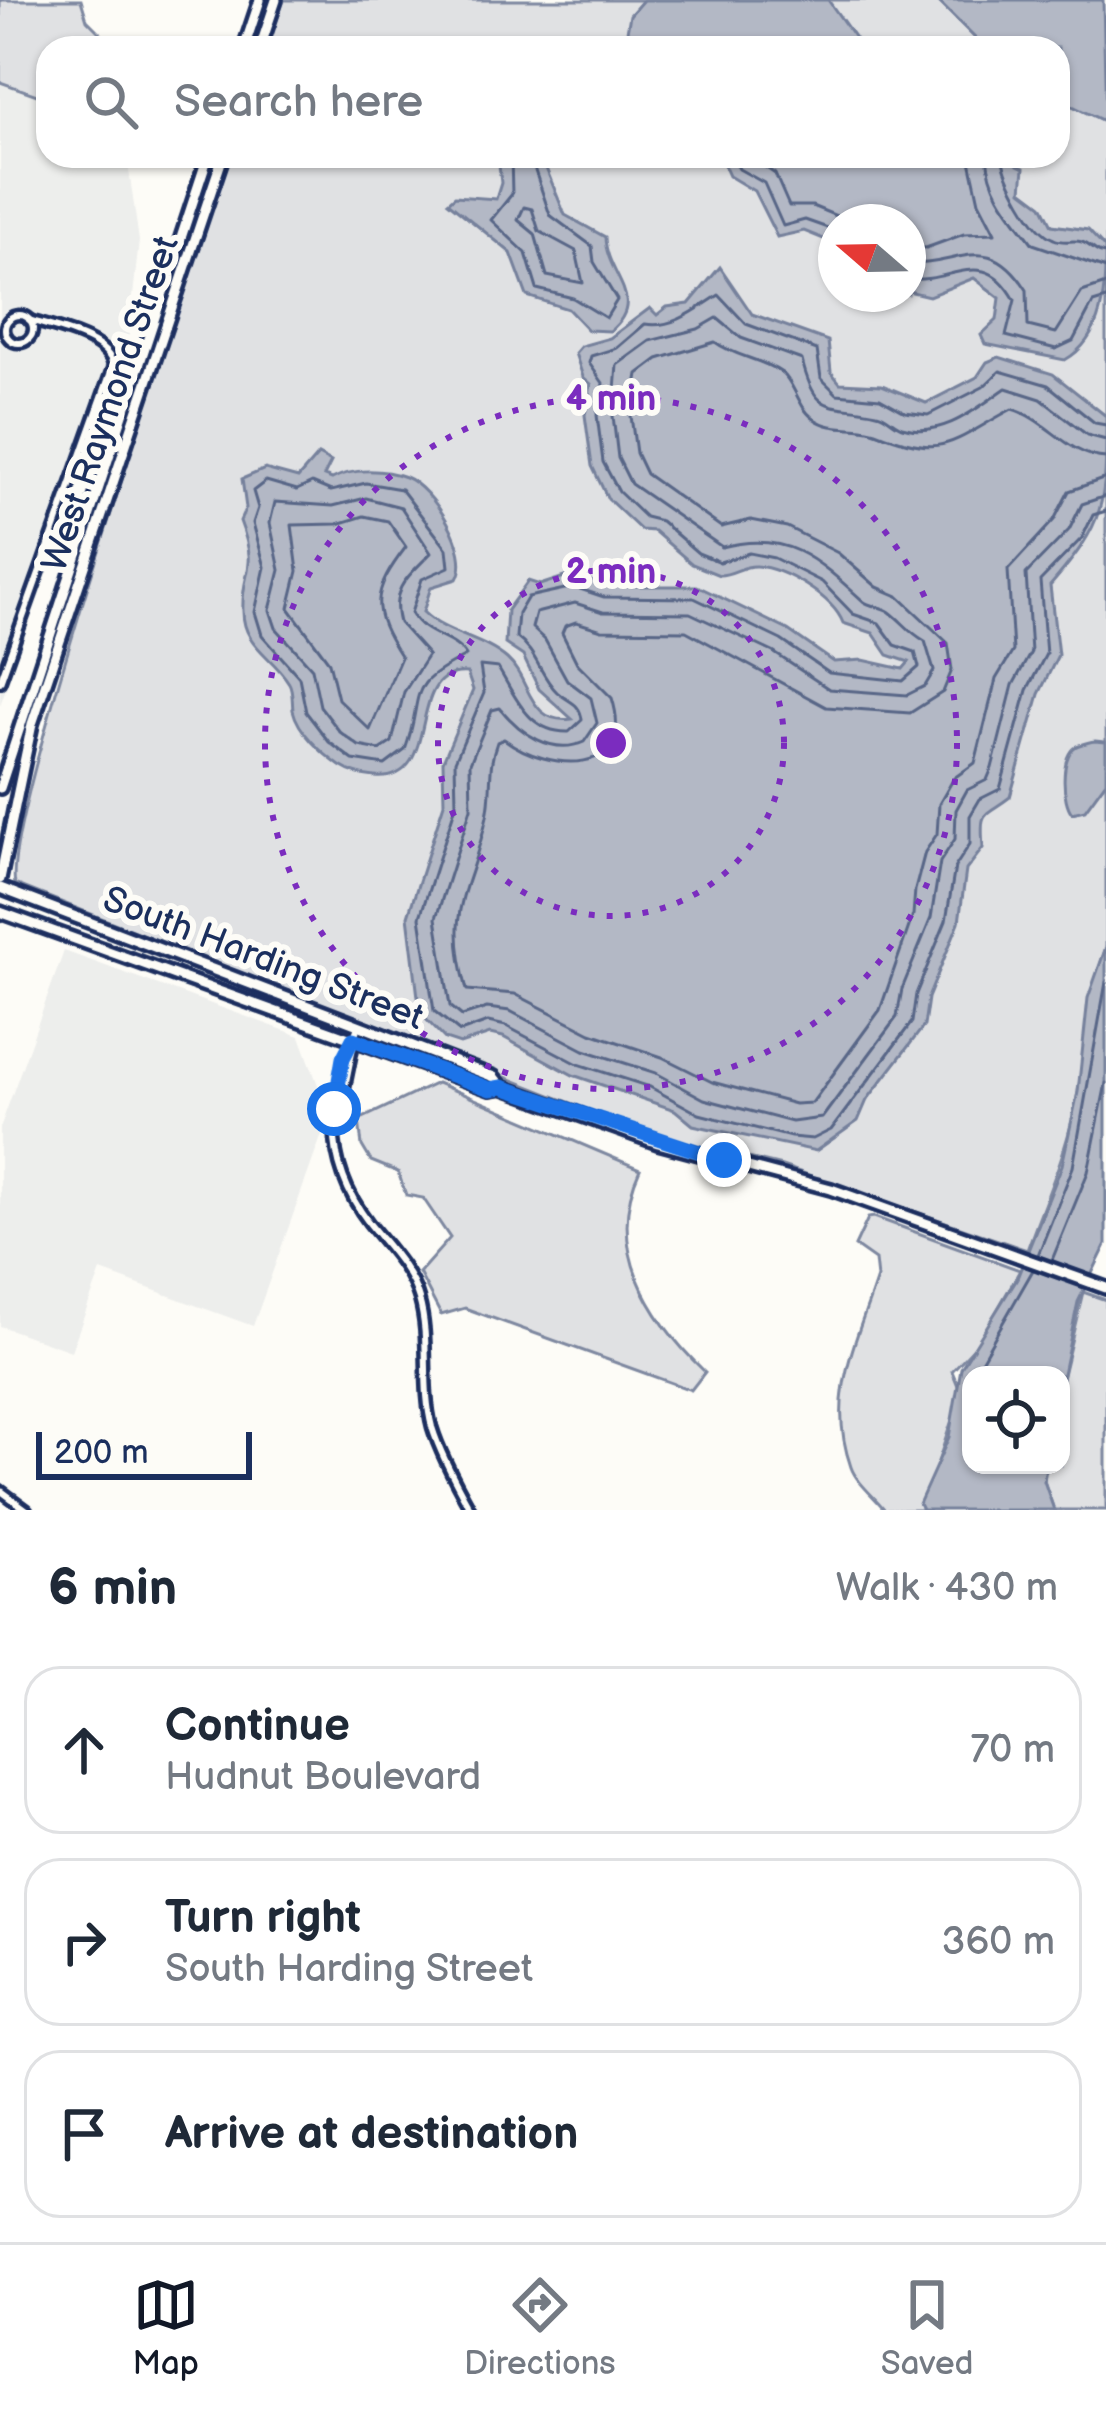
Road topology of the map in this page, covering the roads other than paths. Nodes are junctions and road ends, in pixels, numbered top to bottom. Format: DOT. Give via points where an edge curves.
graph roads {
  1 [pos="260,0"];
  2 [pos="276,0"];
  3 [pos="248,36"];
  4 [pos="264,36"];
  5 [pos="204,168"];
  6 [pos="219,168"];
  7 [pos="29,320"];
  8 [pos="48,327"];
  9 [pos="33,331"];
  10 [pos="129,389"];
  11 [pos="143,393"];
  12 [pos="0,682"];
  13 [pos="0,788"];
  14 [pos="0,879"];
  15 [pos="0,888"];
  16 [pos="0,912"];
  17 [pos="151,945"];
  18 [pos="143,962"];
  19 [pos="358,1026"];
  20 [pos="353,1039"];
  21 [pos="502,1087"];
  22 [pos="1106,1288"];
  23 [pos="0,1490"];
  24 [pos="27,1510"];
  25 [pos="471,1510"];
  1 -- 3 [label="main road"];
  2 -- 4 [label="main road"];
  5 -- 10 [label="main road, West Raymond Street"];
  6 -- 11 [label="main road, West Raymond Street"];
  7 -- 8 [label="street"];
  7 -- 9 [label="street"];
  7 -- 9 [label="street" via="13,317 5,333 20,343"];
  8 -- 9 [label="street"];
  8 -- 12 [label="street" via="105,348 113,366"];
  10 -- 11 [label="main road"];
  10 -- 13 [label="main road, West Raymond Street"];
  11 -- 14 [label="main road, West Raymond Street" via="32,724"];
  15 -- 17 [label="main road, South Harding Street"];
  16 -- 18 [label="main road, South Harding Street"];
  17 -- 18 [label="main road"];
  17 -- 19 [label="main road, South Harding Street"];
  18 -- 20 [label="main road, South Harding Street"];
  19 -- 20 [label="street"];
  19 -- 21 [label="main road, South Harding Street" via="494,1076"];
  20 -- 21 [label="main road, South Harding Street"];
  20 -- 25 [label="street" via="335,1131 349,1193 419,1298 432,1426"];
  21 -- 22 [label="main road, South Harding Street" via="658,1143 818,1184"];
  23 -- 24 [label="street"];
}
